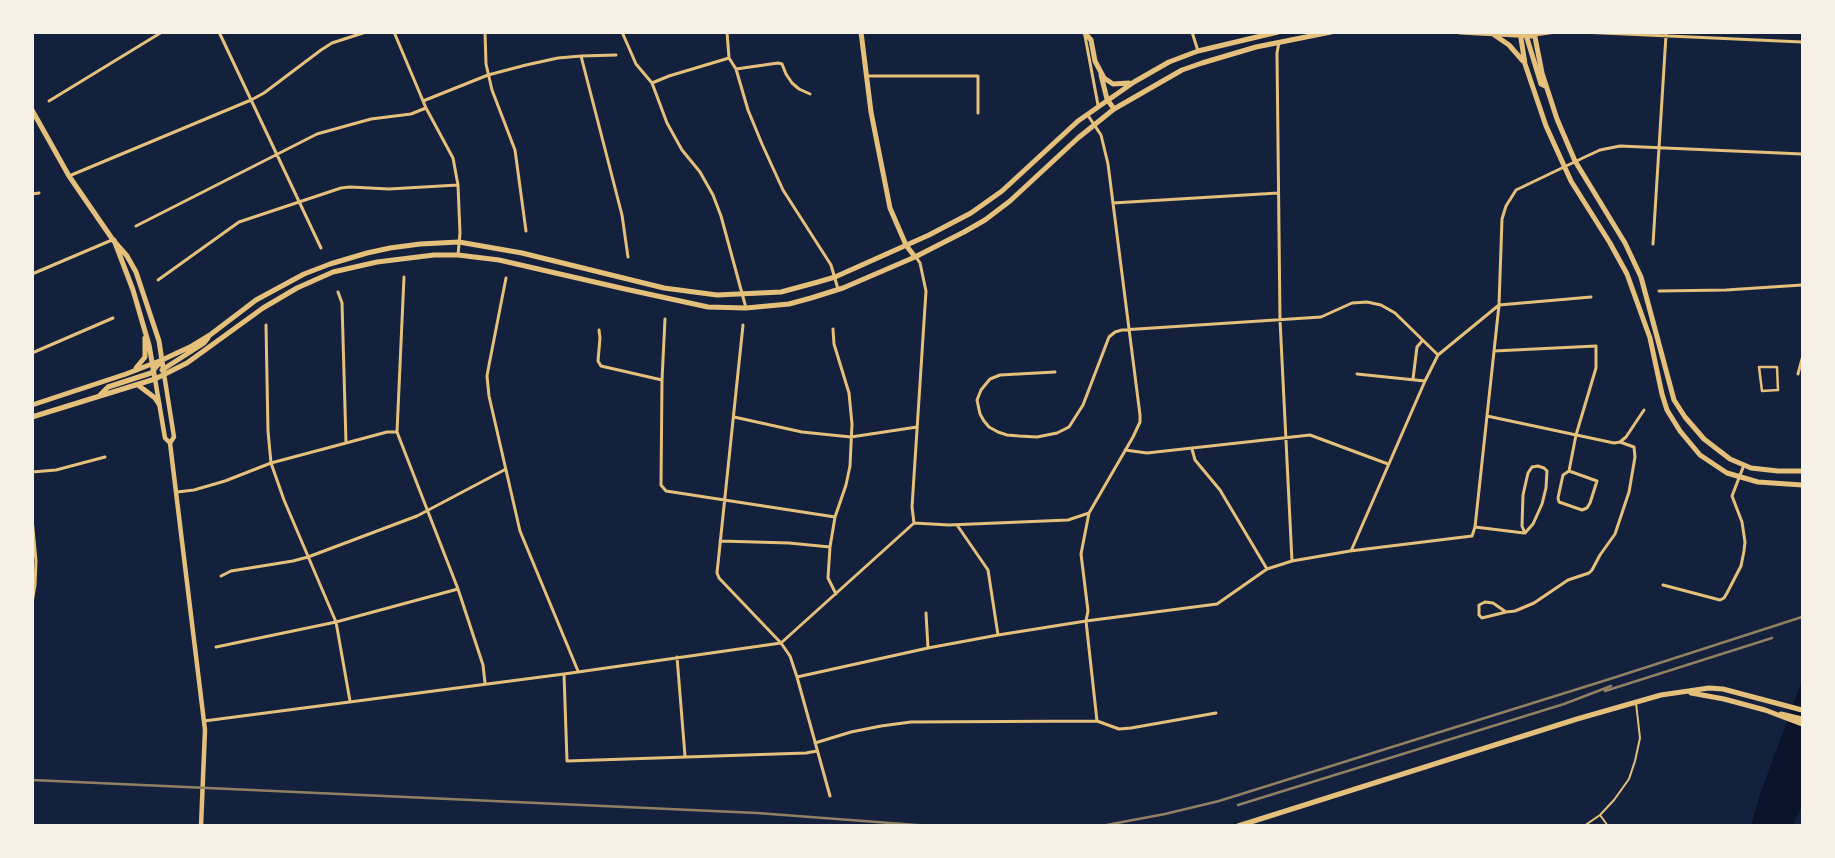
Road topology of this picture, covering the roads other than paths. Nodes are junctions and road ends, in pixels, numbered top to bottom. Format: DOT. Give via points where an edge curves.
graph roads {
  1 [pos="162,32"];
  2 [pos="219,32"];
  3 [pos="366,32"];
  4 [pos="394,32"];
  5 [pos="485,32"];
  6 [pos="622,32"];
  7 [pos="727,32"];
  8 [pos="861,32"];
  9 [pos="1092,32"];
  10 [pos="1192,32"];
  11 [pos="1278,32"];
  12 [pos="1331,32"];
  13 [pos="1460,32"];
  14 [pos="1556,32"];
  15 [pos="1580,32"];
  16 [pos="1085,33"];
  17 [pos="1492,34"];
  18 [pos="1523,34"];
  19 [pos="1534,34"];
  20 [pos="1666,35"];
  21 [pos="1091,40"];
  22 [pos="1280,42"];
  23 [pos="1802,42"];
  24 [pos="1198,52"];
  25 [pos="616,55"];
  26 [pos="581,56"];
  27 [pos="729,58"];
  28 [pos="1525,64"];
  29 [pos="736,69"];
  30 [pos="488,75"];
  31 [pos="1100,75"];
  32 [pos="866,76"];
  33 [pos="1134,82"];
  34 [pos="652,83"];
  35 [pos="1545,86"];
  36 [pos="810,94"];
  37 [pos="1107,99"];
  38 [pos="251,100"];
  39 [pos="49,101"];
  40 [pos="423,101"];
  41 [pos="1098,105"];
  42 [pos="426,108"];
  43 [pos="1114,110"];
  44 [pos="33,111"];
  45 [pos="978,113"];
  46 [pos="1087,114"];
  47 [pos="1105,116"];
  48 [pos="1095,124"];
  49 [pos="1659,148"];
  50 [pos="277,153"];
  51 [pos="1802,154"];
  52 [pos="1575,161"];
  53 [pos="1564,166"];
  54 [pos="69,176"];
  55 [pos="458,185"];
  56 [pos="39,192"];
  57 [pos="1278,193"];
  58 [pos="32,194"];
  59 [pos="300,201"];
  60 [pos="1114,203"];
  61 [pos="136,226"];
  62 [pos="526,231"];
  63 [pos="114,240"];
  64 [pos="459,242"];
  65 [pos="1653,244"];
  66 [pos="906,245"];
  67 [pos="322,248"];
  68 [pos="458,255"];
  69 [pos="628,257"];
  70 [pos="915,257"];
  71 [pos="32,274"];
  72 [pos="404,277"];
  73 [pos="835,277"];
  74 [pos="506,278"];
  75 [pos="158,280"];
  76 [pos="1802,285"];
  77 [pos="838,289"];
  78 [pos="1659,291"];
  79 [pos="338,292"];
  80 [pos="742,294"];
  81 [pos="1591,297"];
  82 [pos="1499,305"];
  83 [pos="746,308"];
  84 [pos="113,318"];
  85 [pos="665,320"];
  86 [pos="1280,320"];
  87 [pos="266,325"];
  88 [pos="743,325"];
  89 [pos="1130,328"];
  90 [pos="599,330"];
  91 [pos="833,330"];
  92 [pos="146,335"];
  93 [pos="210,335"];
  94 [pos="1422,341"];
  95 [pos="1494,351"];
  96 [pos="32,353"];
  97 [pos="1438,356"];
  98 [pos="1802,359"];
  99 [pos="162,360"];
  100 [pos="153,362"];
  101 [pos="1759,367"];
  102 [pos="154,370"];
  103 [pos="134,371"];
  104 [pos="163,372"];
  105 [pos="1054,372"];
  106 [pos="1357,374"];
  107 [pos="1798,374"];
  108 [pos="155,379"];
  109 [pos="1413,379"];
  110 [pos="662,380"];
  111 [pos="1425,381"];
  112 [pos="138,385"];
  113 [pos="98,397"];
  114 [pos="159,404"];
  115 [pos="32,405"];
  116 [pos="1644,410"];
  117 [pos="1488,416"];
  118 [pos="32,417"];
  119 [pos="734,417"];
  120 [pos="917,427"];
  121 [pos="397,432"];
  122 [pos="1576,434"];
  123 [pos="851,438"];
  124 [pos="1286,438"];
  125 [pos="346,442"];
  126 [pos="1620,442"];
  127 [pos="170,443"];
  128 [pos="1192,449"];
  129 [pos="1125,450"];
  130 [pos="104,457"];
  131 [pos="271,463"];
  132 [pos="1388,464"];
  133 [pos="1744,465"];
  134 [pos="506,469"];
  135 [pos="1569,471"];
  136 [pos="1802,471"];
  137 [pos="32,472"];
  138 [pos="1740,477"];
  139 [pos="1802,485"];
  140 [pos="177,492"];
  141 [pos="723,499"];
  142 [pos="427,511"];
  143 [pos="1089,513"];
  144 [pos="835,517"];
  145 [pos="32,518"];
  146 [pos="914,523"];
  147 [pos="957,525"];
  148 [pos="1475,527"];
  149 [pos="1525,533"];
  150 [pos="720,541"];
  151 [pos="830,547"];
  152 [pos="1350,551"];
  153 [pos="308,557"];
  154 [pos="1292,561"];
  155 [pos="1267,569"];
  156 [pos="222,576"];
  157 [pos="1662,585"];
  158 [pos="458,589"];
  159 [pos="836,594"];
  160 [pos="32,603"];
  161 [pos="1506,612"];
  162 [pos="926,613"];
  163 [pos="1086,621"];
  164 [pos="336,622"];
  165 [pos="998,635"];
  166 [pos="781,643"];
  167 [pos="216,648"];
  168 [pos="928,648"];
  169 [pos="677,658"];
  170 [pos="578,671"];
  171 [pos="564,674"];
  172 [pos="797,677"];
  173 [pos="485,683"];
  174 [pos="1688,692"];
  175 [pos="350,701"];
  176 [pos="1636,703"];
  177 [pos="1802,710"];
  178 [pos="1216,713"];
  179 [pos="1787,717"];
  180 [pos="1802,719"];
  181 [pos="204,721"];
  182 [pos="1097,721"];
  183 [pos="1802,724"];
  184 [pos="816,743"];
  185 [pos="817,751"];
  186 [pos="684,756"];
  187 [pos="830,796"];
  188 [pos="1600,815"];
  189 [pos="201,826"];
  190 [pos="1238,826"];
  191 [pos="1584,826"];
  192 [pos="1608,826"];
  1 -- 39 [label="street"];
  2 -- 38 [label="street"];
  3 -- 38 [label="street" via="332,43"];
  4 -- 40 [label="street"];
  5 -- 30 [label="street"];
  6 -- 34 [label="street" via="636,64"];
  7 -- 27 [label="street"];
  8 -- 32 [label="main road"];
  9 -- 21 [label="street"];
  10 -- 24 [label="street"];
  11 -- 24 [label="main road"];
  12 -- 22 [label="main road"];
  13 -- 17 [label="main road"];
  14 -- 19 [label="street"];
  15 -- 20 [label="street"];
  16 -- 21 [label="main road"];
  16 -- 41 [label="street"];
  17 -- 18 [label="main road"];
  17 -- 28 [label="main road" via="1512,48"];
  18 -- 19 [label="main road"];
  18 -- 28 [label="main road"];
  18 -- 35 [label="main road" via="1541,84"];
  19 -- 35 [label="main road"];
  20 -- 23 [label="street"];
  20 -- 49 [label="street"];
  21 -- 31 [label="main road"];
  22 -- 43 [label="main road" via="1182,70"];
  22 -- 57 [label="street" via="1277,52"];
  24 -- 33 [label="main road" via="1169,62"];
  25 -- 26 [label="street"];
  26 -- 30 [label="street"];
  26 -- 69 [label="street" via="622,215"];
  27 -- 29 [label="street"];
  27 -- 34 [label="street"];
  28 -- 53 [label="main road" via="1540,112"];
  29 -- 36 [label="street" via="782,64 792,84"];
  29 -- 73 [label="street" via="748,110 777,176 831,265"];
  30 -- 40 [label="street"];
  30 -- 62 [label="street" via="515,150"];
  31 -- 33 [label="main road" via="1113,84"];
  31 -- 37 [label="main road"];
  32 -- 45 [label="street" via="978,76"];
  32 -- 66 [label="main road" via="890,208"];
  33 -- 37 [label="main road"];
  34 -- 80 [label="street" via="667,123 714,195"];
  35 -- 52 [label="main road"];
  37 -- 41 [label="main road"];
  37 -- 43 [label="main road"];
  38 -- 50 [label="street"];
  38 -- 54 [label="street"];
  40 -- 42 [label="street"];
  41 -- 46 [label="main road"];
  41 -- 47 [label="main road"];
  42 -- 50 [label="street" via="317,134"];
  42 -- 55 [label="street" via="453,158"];
  43 -- 47 [label="main road"];
  44 -- 54 [label="main road"];
  46 -- 48 [label="street"];
  46 -- 66 [label="main road" via="987,202 956,222"];
  47 -- 48 [label="main road"];
  48 -- 60 [label="street" via="1108,164"];
  48 -- 70 [label="main road" via="985,220"];
  49 -- 51 [label="street"];
  49 -- 52 [label="street" via="1620,146 1600,150"];
  49 -- 65 [label="street"];
  50 -- 59 [label="street"];
  50 -- 61 [label="street"];
  52 -- 53 [label="street"];
  52 -- 133 [label="main road" via="1625,243 1641,277 1674,400 1704,439 1730,459"];
  53 -- 82 [label="street" via="1516,190 1506,206 1502,219"];
  53 -- 138 [label="main road" via="1627,274 1650,338 1667,410 1700,455 1727,473"];
  54 -- 63 [label="main road"];
  55 -- 59 [label="street" via="389,189 350,187"];
  55 -- 64 [label="street"];
  56 -- 58 [label="street"];
  57 -- 60 [label="street"];
  57 -- 86 [label="street"];
  59 -- 67 [label="street"];
  59 -- 75 [label="street" via="239,222"];
  60 -- 89 [label="street"];
  63 -- 71 [label="street"];
  63 -- 92 [label="main road"];
  63 -- 99 [label="main road" via="127,256 142,287"];
  64 -- 68 [label="street"];
  64 -- 80 [label="main road" via="522,253 664,288 717,295"];
  64 -- 93 [label="main road" via="390,248 330,264 256,300"];
  66 -- 70 [label="main road"];
  66 -- 73 [label="main road"];
  68 -- 83 [label="main road" via="514,262 682,302"];
  68 -- 104 [label="main road" via="376,262 333,272 263,308 187,363"];
  70 -- 77 [label="main road"];
  70 -- 120 [label="street" via="920,263 926,291"];
  72 -- 121 [label="street"];
  73 -- 77 [label="street"];
  73 -- 80 [label="main road" via="781,292"];
  74 -- 134 [label="street" via="487,376"];
  76 -- 78 [label="street"];
  77 -- 83 [label="main road" via="789,304"];
  79 -- 125 [label="street" via="342,303"];
  80 -- 83 [label="street"];
  81 -- 82 [label="street"];
  82 -- 95 [label="street"];
  82 -- 97 [label="street"];
  84 -- 96 [label="street"];
  85 -- 110 [label="street"];
  86 -- 89 [label="street"];
  86 -- 94 [label="street" via="1321,317 1352,303 1367,302 1395,313"];
  86 -- 124 [label="street"];
  87 -- 131 [label="street"];
  88 -- 119 [label="street"];
  89 -- 105 [label="street" via="1109,337 1083,406 1069,427 1057,434 1019,436 998,432 984,421 978,400 990,379 1000,375"];
  89 -- 129 [label="street" via="1140,415 1137,429"];
  90 -- 110 [label="street" via="600,366"];
  91 -- 123 [label="street" via="852,409"];
  92 -- 100 [label="main road"];
  92 -- 103 [label="main road" via="145,357"];
  93 -- 99 [label="main road"];
  93 -- 104 [label="main road" via="204,343"];
  94 -- 97 [label="street"];
  94 -- 109 [label="street" via="1417,347"];
  95 -- 117 [label="street"];
  95 -- 122 [label="street" via="1596,346 1596,368"];
  97 -- 111 [label="street"];
  98 -- 107 [label="street"];
  99 -- 100 [label="main road"];
  99 -- 102 [label="main road"];
  99 -- 104 [label="main road"];
  100 -- 102 [label="main road"];
  100 -- 103 [label="main road"];
  101 -- 101 [label="street" via="1777,367 1778,390 1762,391"];
  102 -- 108 [label="main road"];
  102 -- 113 [label="main road" via="108,387"];
  103 -- 115 [label="main road"];
  104 -- 108 [label="main road"];
  104 -- 127 [label="street" via="174,437"];
  106 -- 109 [label="street"];
  108 -- 112 [label="main road"];
  108 -- 114 [label="street"];
  109 -- 111 [label="street"];
  110 -- 141 [label="street" via="661,486 666,491"];
  111 -- 132 [label="street"];
  112 -- 113 [label="main road"];
  112 -- 114 [label="main road"];
  113 -- 118 [label="main road"];
  114 -- 127 [label="street" via="165,438"];
  116 -- 126 [label="street"];
  117 -- 122 [label="street"];
  117 -- 148 [label="street"];
  119 -- 123 [label="street" via="802,432"];
  119 -- 141 [label="street"];
  120 -- 123 [label="street"];
  120 -- 146 [label="street"];
  121 -- 125 [label="street"];
  121 -- 142 [label="street"];
  122 -- 126 [label="street"];
  122 -- 135 [label="street"];
  123 -- 144 [label="street" via="850,466"];
  124 -- 128 [label="street"];
  124 -- 132 [label="street" via="1310,435"];
  124 -- 154 [label="street"];
  125 -- 131 [label="street"];
  126 -- 161 [label="street" via="1634,447 1629,492 1615,534 1592,570 1562,583 1534,603"];
  127 -- 140 [label="street"];
  128 -- 129 [label="street" via="1147,453"];
  128 -- 155 [label="street" via="1194,460 1220,490"];
  129 -- 143 [label="street"];
  130 -- 137 [label="street" via="56,470"];
  131 -- 140 [label="street" via="225,481"];
  131 -- 153 [label="street"];
  132 -- 152 [label="street"];
  133 -- 136 [label="main road"];
  133 -- 138 [label="street"];
  134 -- 142 [label="street"];
  134 -- 170 [label="street" via="520,531"];
  135 -- 135 [label="street" via="1597,481 1587,508 1582,510 1559,502 1563,475"];
  138 -- 139 [label="main road" via="1758,482"];
  138 -- 157 [label="street" via="1732,496 1742,522 1744,551 1741,566 1724,598 1713,599"];
  140 -- 181 [label="street"];
  141 -- 144 [label="street"];
  141 -- 150 [label="street"];
  142 -- 153 [label="street"];
  142 -- 158 [label="street"];
  143 -- 147 [label="street" via="1068,520"];
  143 -- 163 [label="street" via="1081,554 1088,611"];
  144 -- 151 [label="street"];
  145 -- 160 [label="street" via="36,561"];
  146 -- 147 [label="street"];
  146 -- 159 [label="street"];
  147 -- 165 [label="street" via="988,570"];
  148 -- 149 [label="street"];
  148 -- 152 [label="street" via="1472,536"];
  149 -- 149 [label="street" via="1522,526 1524,488 1528,473 1532,467 1538,466 1547,471 1546,488 1533,524"];
  150 -- 151 [label="street"];
  150 -- 166 [label="street" via="719,578"];
  151 -- 159 [label="street" via="828,578"];
  152 -- 154 [label="street"];
  153 -- 156 [label="street" via="231,571"];
  153 -- 164 [label="street"];
  154 -- 155 [label="street"];
  155 -- 163 [label="street" via="1216,604"];
  158 -- 164 [label="street"];
  158 -- 173 [label="street" via="483,665"];
  159 -- 166 [label="street"];
  161 -- 161 [label="street" via="1493,603 1479,605 1482,618"];
  162 -- 168 [label="street"];
  163 -- 165 [label="street"];
  163 -- 182 [label="street"];
  164 -- 167 [label="street"];
  164 -- 175 [label="street"];
  165 -- 168 [label="street"];
  166 -- 169 [label="street"];
  166 -- 172 [label="street" via="790,656"];
  168 -- 172 [label="street"];
  169 -- 170 [label="street"];
  169 -- 186 [label="street"];
  170 -- 171 [label="street"];
  171 -- 173 [label="street"];
  171 -- 186 [label="street" via="567,761"];
  172 -- 184 [label="street"];
  173 -- 175 [label="street"];
  174 -- 176 [label="main road" via="1661,695"];
  174 -- 177 [label="main road" via="1723,689"];
  174 -- 179 [label="main road"];
  175 -- 181 [label="street"];
  176 -- 188 [label="lane" via="1640,738 1635,761 1629,779"];
  176 -- 190 [label="main road"];
  178 -- 182 [label="street" via="1119,729"];
  179 -- 180 [label="main road"];
  179 -- 183 [label="main road"];
  181 -- 189 [label="street"];
  182 -- 184 [label="street" via="911,722 851,732"];
  184 -- 185 [label="street"];
  185 -- 186 [label="street"];
  185 -- 187 [label="street"];
  188 -- 191 [label="lane"];
  188 -- 192 [label="lane"];
}
